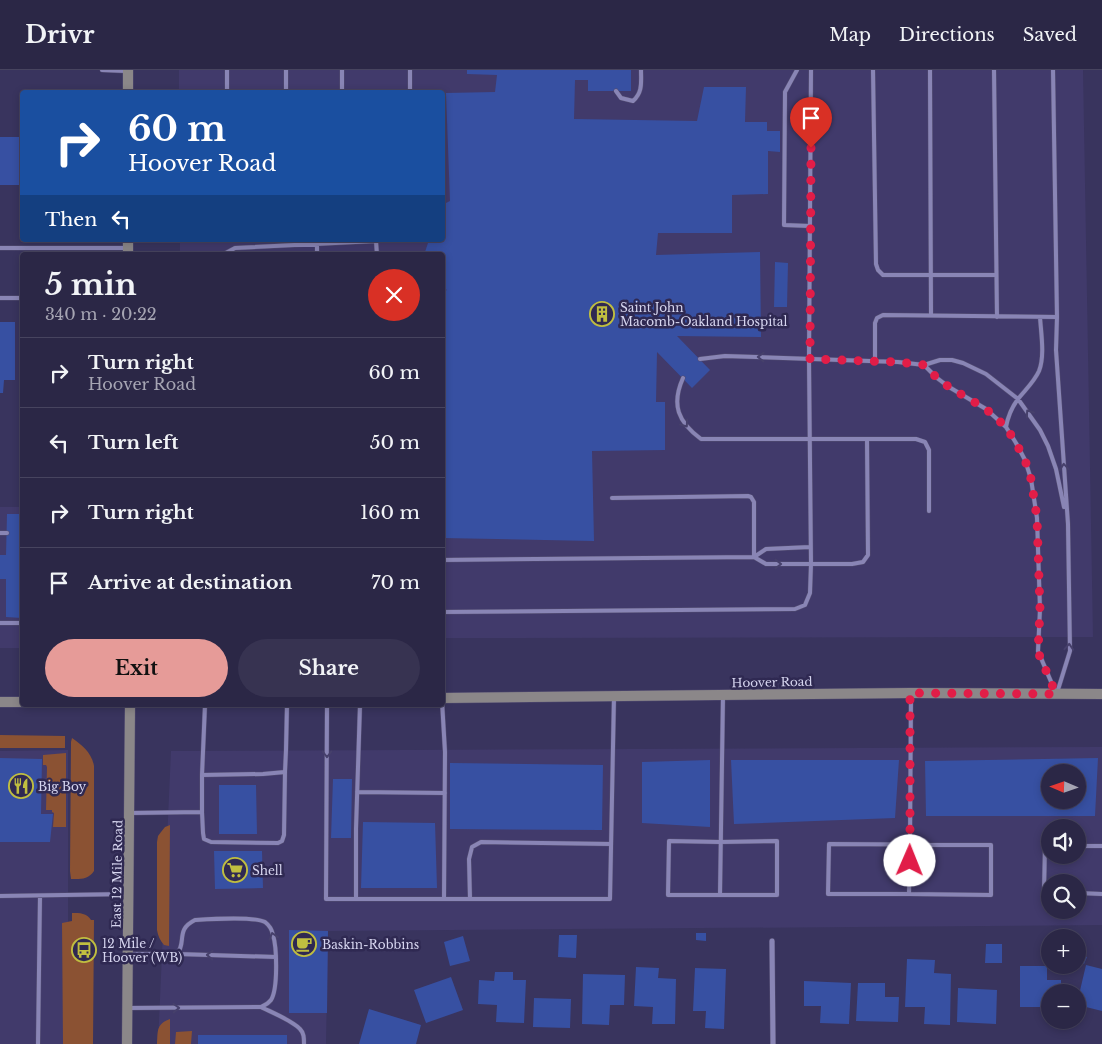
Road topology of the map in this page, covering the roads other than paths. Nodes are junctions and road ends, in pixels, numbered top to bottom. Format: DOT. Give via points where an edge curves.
graph roads {
  1 [pos="102,70"];
  2 [pos="128,70"];
  3 [pos="227,70"];
  4 [pos="286,70"];
  5 [pos="342,70"];
  6 [pos="410,70"];
  7 [pos="641,70"];
  8 [pos="797,70"];
  9 [pos="811,70"];
  10 [pos="873,70"];
  11 [pos="930,70"];
  12 [pos="994,70"];
  13 [pos="1053,70"];
  14 [pos="128,90"];
  15 [pos="227,90"];
  16 [pos="286,90"];
  17 [pos="342,90"];
  18 [pos="410,90"];
  19 [pos="616,91"];
  20 [pos="810,226"];
  21 [pos="317,242"];
  22 [pos="0,248"];
  23 [pos="128,248"];
  24 [pos="228,252"];
  25 [pos="930,275"];
  26 [pos="996,275"];
  27 [pos="0,298"];
  28 [pos="20,298"];
  29 [pos="931,315"];
  30 [pos="997,317"];
  31 [pos="1040,317"];
  32 [pos="1057,317"];
  33 [pos="700,359"];
  34 [pos="810,359"];
  35 [pos="875,361"];
  36 [pos="924,365"];
  37 [pos="683,378"];
  38 [pos="1018,399"];
  39 [pos="1006,427"];
  40 [pos="810,439"];
  41 [pos="866,439"];
  42 [pos="612,498"];
  43 [pos="929,511"];
  44 [pos="1068,524"];
  45 [pos="7,532"];
  46 [pos="0,533"];
  47 [pos="810,547"];
  48 [pos="754,557"];
  49 [pos="445,560"];
  50 [pos="811,564"];
  51 [pos="445,612"];
  52 [pos="0,623"];
  53 [pos="20,623"];
  54 [pos="910,693"];
  55 [pos="1056,694"];
  56 [pos="1102,694"];
  57 [pos="723,695"];
  58 [pos="614,696"];
  59 [pos="445,699"];
  60 [pos="0,702"];
  61 [pos="20,702"];
  62 [pos="130,707"];
  63 [pos="205,707"];
  64 [pos="287,707"];
  65 [pos="327,707"];
  66 [pos="360,707"];
  67 [pos="442,707"];
  68 [pos="285,772"];
  69 [pos="202,775"];
  70 [pos="357,792"];
  71 [pos="445,793"];
  72 [pos="202,812"];
  73 [pos="130,813"];
  74 [pos="720,842"];
  75 [pos="611,844"];
  76 [pos="910,845"];
  77 [pos="1086,846"];
  78 [pos="1102,846"];
  79 [pos="1086,893"];
  80 [pos="128,894"];
  81 [pos="909,894"];
  82 [pos="1102,894"];
  83 [pos="720,895"];
  84 [pos="0,896"];
  85 [pos="40,896"];
  86 [pos="356,899"];
  87 [pos="444,899"];
  88 [pos="470,899"];
  89 [pos="772,941"];
  90 [pos="127,954"];
  91 [pos="177,954"];
  92 [pos="276,957"];
  93 [pos="261,1007"];
  94 [pos="127,1008"];
  95 [pos="38,1044"];
  96 [pos="127,1044"];
  97 [pos="304,1044"];
  98 [pos="773,1044"];
  1 -- 2 [label="lane"];
  2 -- 14 [label="main road"];
  3 -- 15 [label="lane"];
  4 -- 16 [label="lane"];
  5 -- 17 [label="lane"];
  6 -- 18 [label="lane"];
  7 -- 19 [label="lane" via="639,96 633,101 621,98"];
  8 -- 20 [label="lane" via="785,92 784,225"];
  9 -- 20 [label="lane"];
  10 -- 25 [label="lane" via="876,264 883,275"];
  11 -- 25 [label="lane"];
  12 -- 26 [label="lane"];
  13 -- 32 [label="lane"];
  20 -- 34 [label="lane"];
  21 -- 24 [label="lane" via="235,248"];
  22 -- 23 [label="lane"];
  25 -- 26 [label="lane"];
  25 -- 29 [label="lane"];
  26 -- 30 [label="lane"];
  27 -- 28 [label="lane"];
  29 -- 30 [label="lane"];
  29 -- 35 [label="lane" via="883,315 877,318"];
  30 -- 31 [label="lane"];
  31 -- 32 [label="lane"];
  31 -- 38 [label="lane" via="1040,369"];
  44 -- 32 [label="lane, one-way" via="1056,350"];
  34 -- 33 [label="lane, one-way" via="725,356"];
  34 -- 35 [label="lane"];
  34 -- 40 [label="lane"];
  35 -- 36 [label="lane"];
  36 -- 38 [label="lane" via="946,360 963,363 986,374"];
  36 -- 39 [label="lane" via="937,378 986,409"];
  37 -- 40 [label="lane, one-way" via="677,398 678,414 690,431 701,438"];
  38 -- 39 [label="lane"];
  44 -- 38 [label="lane, one-way" via="1061,486 1048,446"];
  39 -- 55 [label="lane" via="1025,460 1031,479 1037,518 1038,652"];
  40 -- 41 [label="lane"];
  40 -- 47 [label="lane"];
  41 -- 43 [label="lane" via="916,439 925,442 929,450"];
  41 -- 50 [label="lane" via="868,555 863,562 852,564"];
  42 -- 48 [label="lane" via="752,497"];
  55 -- 44 [label="lane, one-way" via="1070,651"];
  45 -- 46 [label="lane"];
  47 -- 48 [label="lane" via="766,549"];
  47 -- 50 [label="lane"];
  48 -- 49 [label="lane"];
  48 -- 50 [label="lane, one-way" via="766,564"];
  50 -- 51 [label="lane" via="810,593 804,606 795,609"];
  52 -- 53 [label="lane"];
  54 -- 55 [label="main road, Hoover Road"];
  54 -- 57 [label="main road, Hoover Road"];
  54 -- 76 [label="lane"];
  55 -- 56 [label="main road, Hoover Road"];
  57 -- 58 [label="main road, Hoover Road"];
  57 -- 74 [label="lane"];
  58 -- 59 [label="main road, Hoover Road"];
  58 -- 75 [label="lane"];
  60 -- 61 [label="main road"];
  62 -- 73 [label="main road, East 12 Mile Road"];
  63 -- 69 [label="lane"];
  64 -- 68 [label="lane"];
  65 -- 86 [label="lane, one-way" via="326,899"];
  66 -- 70 [label="lane"];
  67 -- 71 [label="lane"];
  68 -- 69 [label="lane"];
  68 -- 72 [label="lane" via="284,835 278,843 211,842 204,839 202,833"];
  69 -- 72 [label="lane"];
  70 -- 71 [label="lane"];
  70 -- 86 [label="lane"];
  71 -- 87 [label="lane"];
  72 -- 73 [label="lane"];
  73 -- 80 [label="main road, East 12 Mile Road"];
  74 -- 83 [label="lane"];
  74 -- 83 [label="lane" via="669,840 668,896"];
  74 -- 83 [label="lane" via="777,841 777,895"];
  75 -- 88 [label="lane" via="481,842 472,847 469,858"];
  75 -- 88 [label="lane" via="610,899"];
  76 -- 81 [label="lane"];
  76 -- 81 [label="lane" via="829,844 828,894"];
  76 -- 81 [label="lane" via="991,845 991,895"];
  77 -- 78 [label="lane"];
  79 -- 82 [label="lane"];
  80 -- 85 [label="lane"];
  80 -- 90 [label="main road, East 12 Mile Road"];
  84 -- 85 [label="lane"];
  85 -- 95 [label="lane"];
  86 -- 87 [label="lane"];
  87 -- 88 [label="lane"];
  89 -- 98 [label="street"];
  90 -- 91 [label="lane"];
  90 -- 94 [label="main road, East 12 Mile Road"];
  92 -- 91 [label="lane, one-way"];
  92 -- 91 [label="lane, one-way" via="273,932 267,924 253,919 195,920 188,923"];
  92 -- 93 [label="lane" via="274,993 268,1004"];
  94 -- 93 [label="lane, one-way"];
  93 -- 97 [label="lane" via="301,1029"];
  94 -- 96 [label="main road, East 12 Mile Road"];
}
